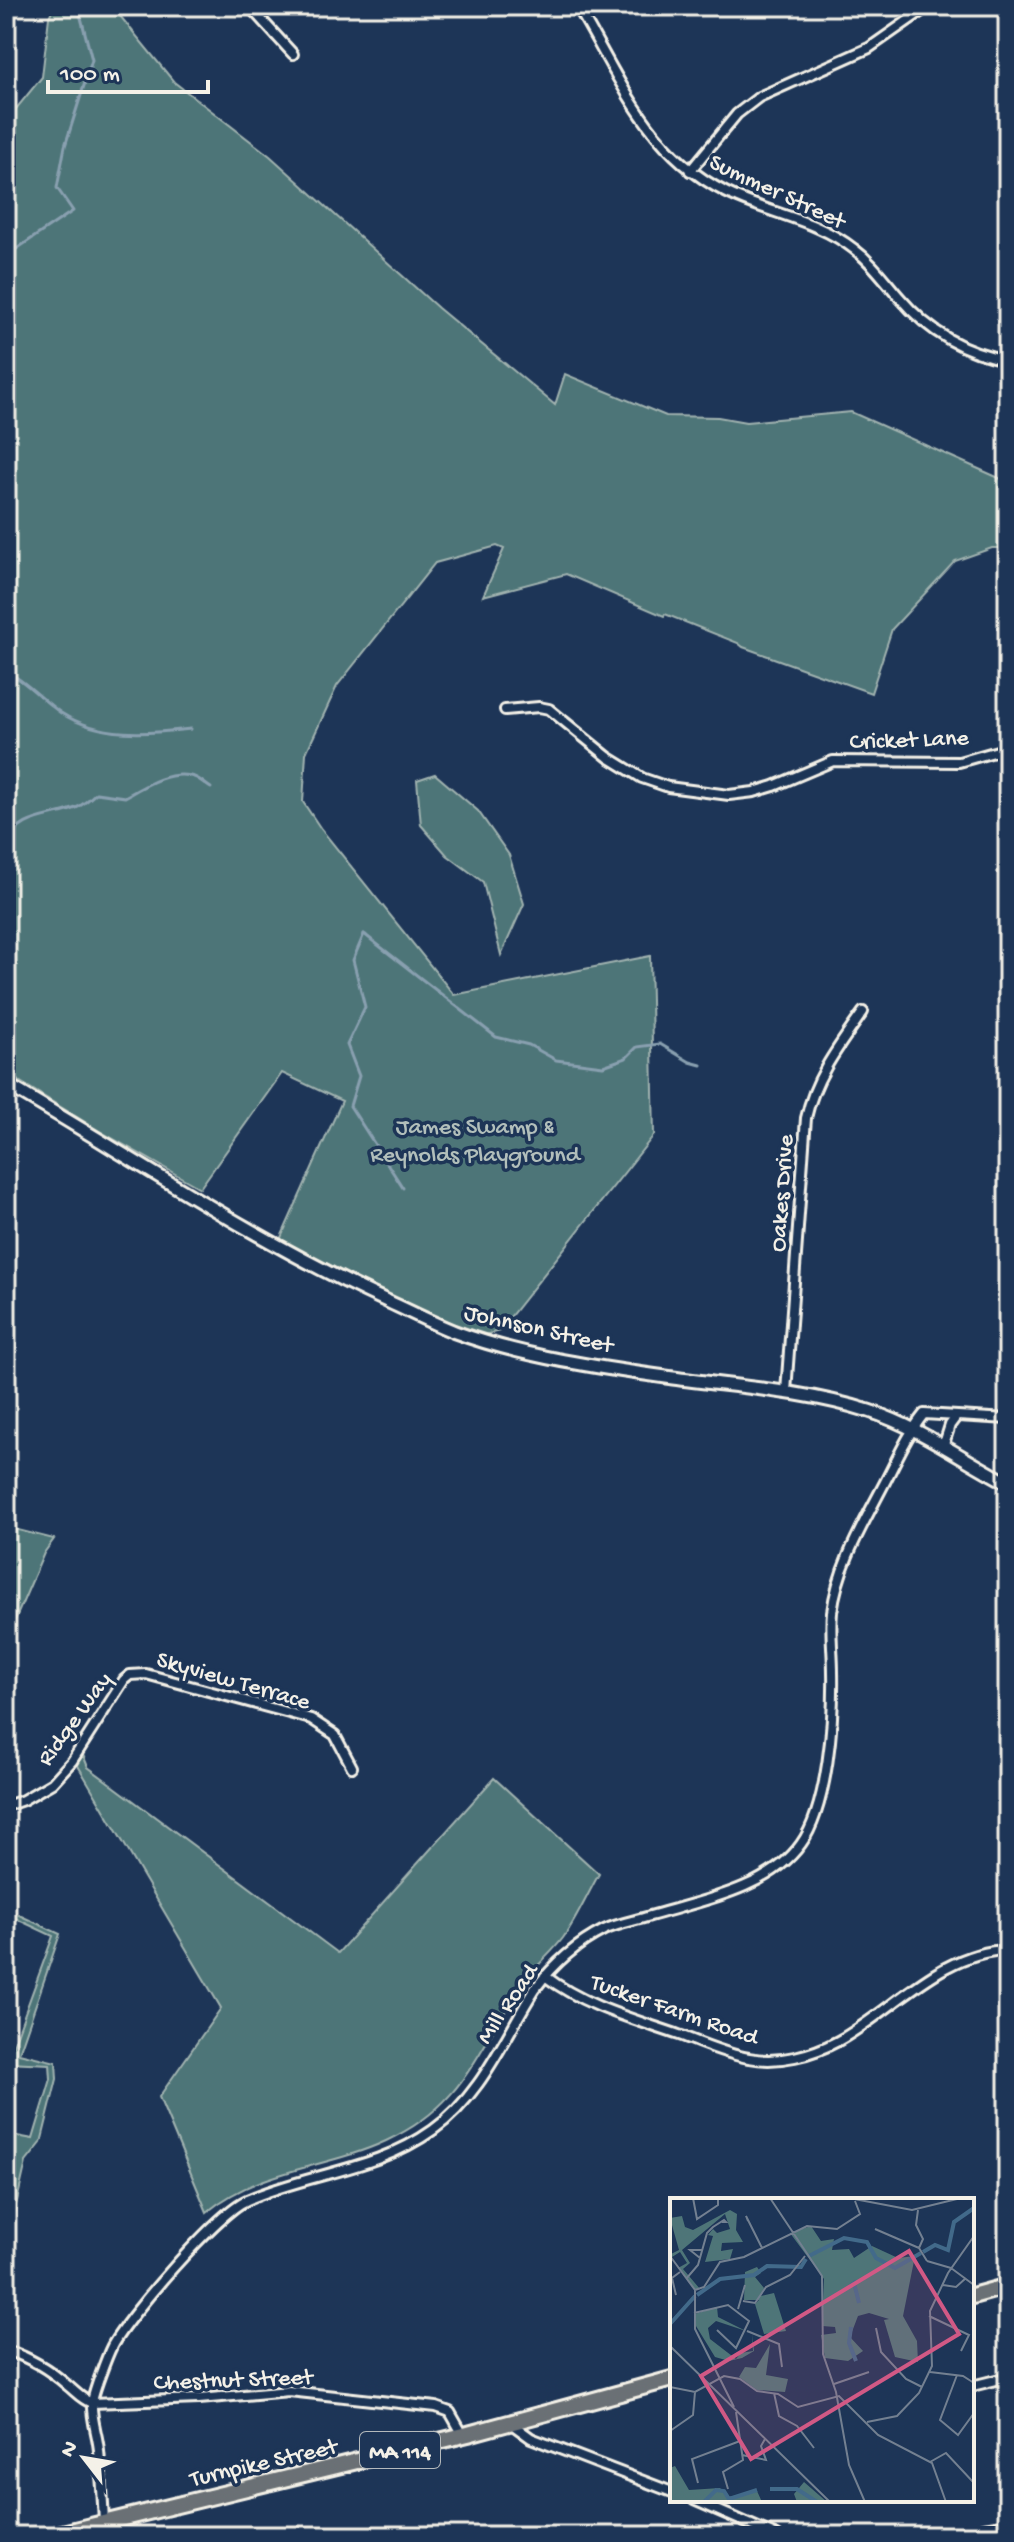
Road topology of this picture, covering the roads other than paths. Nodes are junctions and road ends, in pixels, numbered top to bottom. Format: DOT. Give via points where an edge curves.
graph roads {
  1 [pos="249,6"];
  2 [pos="577,6"];
  3 [pos="929,6"];
  4 [pos="293,54"];
  5 [pos="690,171"];
  6 [pos="1008,360"];
  7 [pos="505,710"];
  8 [pos="1008,748"];
  9 [pos="863,1012"];
  10 [pos="6,1084"];
  11 [pos="786,1392"];
  12 [pos="956,1417"];
  13 [pos="1008,1419"];
  14 [pos="912,1428"];
  15 [pos="943,1447"];
  16 [pos="1008,1483"];
  17 [pos="130,1675"];
  18 [pos="352,1767"];
  19 [pos="6,1806"];
  20 [pos="1008,1950"];
  21 [pos="545,1976"];
  22 [pos="1008,2286"];
  23 [pos="974,2295"];
  24 [pos="6,2350"];
  25 [pos="1008,2377"];
  26 [pos="670,2380"];
  27 [pos="974,2386"];
  28 [pos="92,2403"];
  29 [pos="509,2422"];
  30 [pos="463,2435"];
  31 [pos="670,2491"];
  32 [pos="699,2502"];
  33 [pos="1008,2524"];
  34 [pos="105,2529"];
  35 [pos="50,2536"];
  36 [pos="777,2536"];
  37 [pos="969,2536"];
  1 -- 4 [label="street"];
  2 -- 5 [label="street, Summer Street" via="634,106"];
  3 -- 5 [label="street" via="869,48 759,97 737,114"];
  5 -- 6 [label="street, Summer Street" via="737,198 838,237 936,331 969,351"];
  7 -- 8 [label="street, Cricket Lane" via="549,709 642,778 729,795 774,786 833,761 959,762"];
  9 -- 11 [label="street, Oakes Drive" via="827,1063 806,1118"];
  10 -- 11 [label="street, Johnson Street" via="258,1237 456,1332 575,1361"];
  11 -- 14 [label="street, Johnson Street" via="870,1411"];
  12 -- 13 [label="street"];
  12 -- 14 [label="street" via="924,1414"];
  12 -- 15 [label="street"];
  14 -- 15 [label="street, Johnson Street"];
  14 -- 21 [label="street, Mill Road" via="836,1590 829,1743 817,1813 801,1844 777,1869 755,1881 604,1930"];
  15 -- 16 [label="street, Johnson Street"];
  17 -- 18 [label="street, Skyview Terrace" via="146,1674 311,1719 335,1735"];
  17 -- 19 [label="street, Ridge Way" via="61,1773 36,1793"];
  20 -- 21 [label="street, Tucker Farm Road" via="968,1957 837,2042 777,2059 750,2059 684,2037 598,2006"];
  21 -- 28 [label="street, Mill Road" via="473,2093 436,2128 374,2161 249,2199 216,2222 120,2333"];
  22 -- 23 [label="highway"];
  24 -- 28 [label="street" via="28,2358"];
  25 -- 27 [label="street"];
  26 -- 29 [label="highway, Turnpike Street / MA 114"];
  28 -- 30 [label="street, Chestnut Street" via="300,2392 436,2407 450,2412"];
  28 -- 34 [label="street, Mill Road"];
  29 -- 30 [label="highway, Turnpike Street / MA 114"];
  29 -- 31 [label="street" via="531,2438"];
  30 -- 34 [label="highway, Turnpike Street / MA 114"];
  32 -- 36 [label="street"];
  33 -- 37 [label="street"];
  34 -- 35 [label="highway, Turnpike Street / MA 114"];
}
